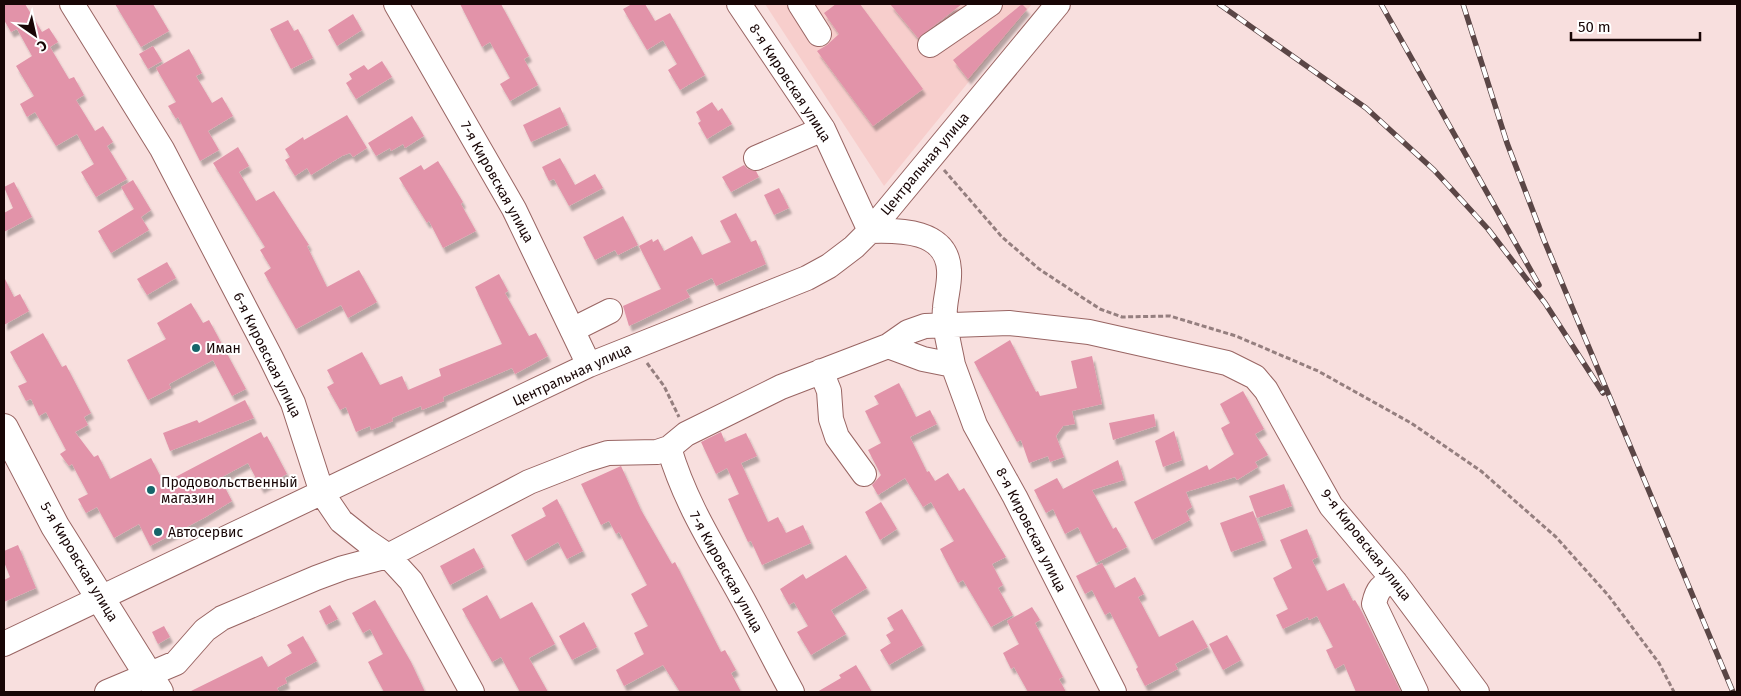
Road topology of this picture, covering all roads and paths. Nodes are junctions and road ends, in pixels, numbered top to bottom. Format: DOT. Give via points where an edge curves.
graph roads {
  1 [pos="72,4"];
  2 [pos="396,4"];
  3 [pos="739,4"];
  4 [pos="800,4"];
  5 [pos="990,4"];
  6 [pos="1058,4"];
  7 [pos="819,34"];
  8 [pos="930,45"];
  9 [pos="823,129"];
  10 [pos="756,158"];
  11 [pos="930,158"];
  12 [pos="870,231"];
  13 [pos="610,311"];
  14 [pos="946,326"];
  15 [pos="572,330"];
  16 [pos="888,346"];
  17 [pos="625,350"];
  18 [pos="589,365"];
  19 [pos="953,365"];
  20 [pos="821,371"];
  21 [pos="4,428"];
  22 [pos="678,441"];
  23 [pos="864,474"];
  24 [pos="322,493"];
  25 [pos="388,556"];
  26 [pos="1395,582"];
  27 [pos="101,599"];
  28 [pos="4,644"];
  29 [pos="153,683"];
  30 [pos="107,692"];
  31 [pos="472,692"];
  32 [pos="792,692"];
  33 [pos="1114,692"];
  34 [pos="1416,692"];
  35 [pos="1477,692"];
  36 [pos="1674,692"];
  1 -- 24 [label="street, 6-я Кировская улица" via="162,149 270,356 293,403"];
  2 -- 15 [label="street, 7-я Кировская улица" via="514,209"];
  3 -- 9 [label="street, 8-я Кировская улица"];
  4 -- 7 [label="street"];
  5 -- 8 [label="street"];
  6 -- 11 [label="street, Центральная улица"];
  9 -- 10 [label="street"];
  9 -- 12 [label="street, 8-я Кировская улица"];
  11 -- 12 [label="street, Центральная улица"];
  11 -- 36 [label="path" via="950,176 1002,237 1039,269 1100,309 1122,317 1170,316 1236,336 1318,371 1411,423 1482,471 1556,537 1608,595 1659,663"];
  12 -- 14 [label="street, 8-я Кировская улица" via="914,233 940,246 947,258 949,271 944,309"];
  12 -- 17 [label="street, Центральная улица" via="829,266 807,278"];
  13 -- 15 [label="street"];
  14 -- 16 [label="street" via="916,328"];
  14 -- 19 [label="street, 8-я Кировская улица"];
  14 -- 26 [label="street, 9-я Кировская улица" via="1009,323 1090,332 1227,363 1255,377 1266,390 1331,506"];
  15 -- 18 [label="street, 7-я Кировская улица"];
  16 -- 19 [label="street"];
  16 -- 20 [label="street"];
  17 -- 18 [label="street, Центральная улица"];
  17 -- 22 [label="path" via="655,370"];
  18 -- 24 [label="street, Центральная улица"];
  19 -- 33 [label="street, 8-я Кировская улица" via="975,426 1015,497"];
  20 -- 22 [label="street" via="781,387"];
  20 -- 23 [label="street" via="829,391 831,419 837,437"];
  21 -- 27 [label="main road, 5-я Кировская улица" via="55,526"];
  22 -- 25 [label="street" via="657,452 608,453 529,482"];
  22 -- 32 [label="street, 7-я Кировская улица" via="678,480"];
  24 -- 25 [label="street, 6-я Кировская улица" via="341,521"];
  24 -- 27 [label="street, Центральная улица"];
  25 -- 29 [label="street" via="316,578 222,618 205,630"];
  25 -- 31 [label="street, 6-я Кировская улица" via="416,590"];
  26 -- 34 [label="street" via="1385,583 1377,591 1374,604"];
  26 -- 35 [label="street, 9-я Кировская улица"];
  27 -- 28 [label="street, Центральная улица"];
  27 -- 29 [label="main road, 5-я Кировская улица"];
  29 -- 30 [label="street"];
}
